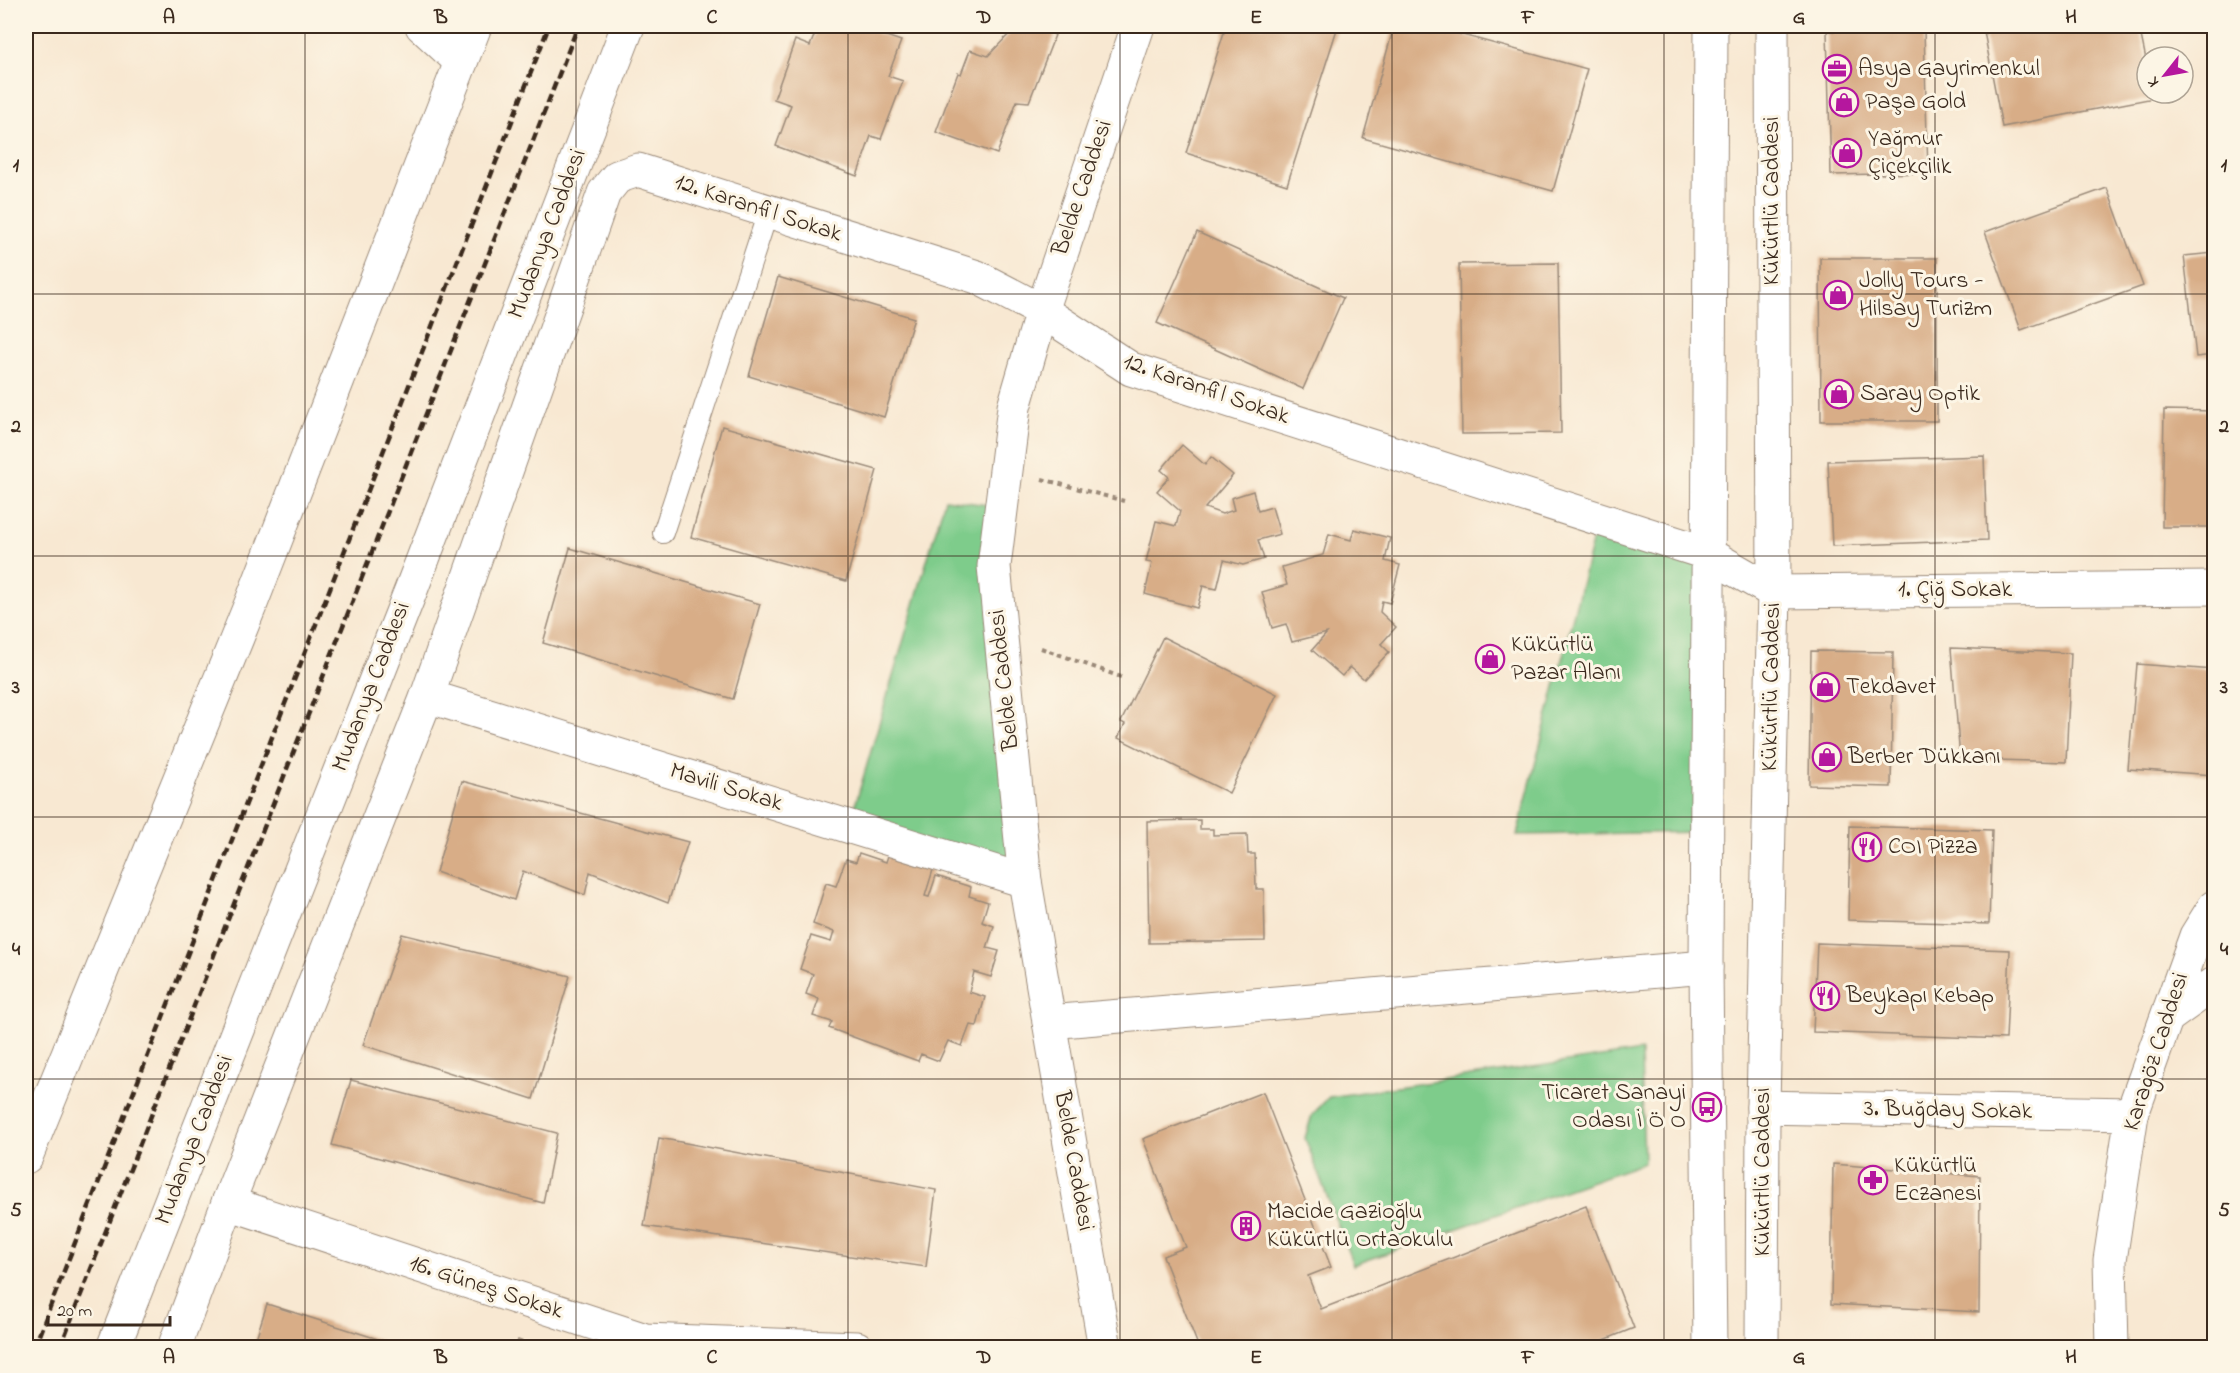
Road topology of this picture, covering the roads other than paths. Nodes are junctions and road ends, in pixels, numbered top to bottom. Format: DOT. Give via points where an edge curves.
graph roads {
  1 [pos="422,26"];
  2 [pos="475,26"];
  3 [pos="628,26"];
  4 [pos="1138,26"];
  5 [pos="1711,26"];
  6 [pos="1772,26"];
  7 [pos="461,62"];
  8 [pos="768,212"];
  9 [pos="1042,311"];
  10 [pos="663,533"];
  11 [pos="1706,553"];
  12 [pos="2214,588"];
  13 [pos="1774,592"];
  14 [pos="427,696"];
  15 [pos="1025,880"];
  16 [pos="2214,907"];
  17 [pos="1706,967"];
  18 [pos="2214,984"];
  19 [pos="2169,1016"];
  20 [pos="1049,1022"];
  21 [pos="1763,1107"];
  22 [pos="2132,1114"];
  23 [pos="26,1157"];
  24 [pos="228,1203"];
  25 [pos="113,1347"];
  26 [pos="174,1347"];
  27 [pos="857,1347"];
  28 [pos="1104,1347"];
  29 [pos="1710,1347"];
  30 [pos="1762,1347"];
  31 [pos="2112,1347"];
  1 -- 7 [label="main road"];
  2 -- 7 [label="main road"];
  3 -- 25 [label="main road, Mudanya Caddesi"];
  4 -- 9 [label="main road, Belde Caddesi"];
  5 -- 11 [label="main road"];
  6 -- 13 [label="main road, Kükürtlü Caddesi"];
  7 -- 23 [label="main road" via="252,601"];
  8 -- 9 [label="main road, 12. Karanfil Sokak" via="977,278"];
  8 -- 10 [label="lane"];
  8 -- 14 [label="main road, 12. Karanfil Sokak" via="638,170 617,177 604,193"];
  9 -- 11 [label="main road, 12. Karanfil Sokak" via="1131,369"];
  9 -- 15 [label="main road, Belde Caddesi" via="1014,407 994,566"];
  11 -- 13 [label="main road"];
  11 -- 17 [label="main road"];
  12 -- 13 [label="main road, 1. Çiğ Sokak"];
  13 -- 21 [label="main road, Kükürtlü Caddesi"];
  14 -- 15 [label="main road, Mavili Sokak"];
  14 -- 24 [label="main road"];
  15 -- 20 [label="main road, Belde Caddesi"];
  16 -- 19 [label="main road, Karagöz Caddesi" via="2196,936"];
  17 -- 20 [label="main road"];
  17 -- 29 [label="main road"];
  18 -- 19 [label="main road"];
  19 -- 22 [label="main road, Karagöz Caddesi"];
  20 -- 28 [label="main road, Belde Caddesi"];
  21 -- 22 [label="main road, 3. Buğday Sokak"];
  21 -- 30 [label="main road, Kükürtlü Caddesi"];
  22 -- 31 [label="main road, Karagöz Caddesi" via="2110,1260"];
  24 -- 26 [label="main road"];
  24 -- 27 [label="main road, 16. Güneş Sokak" via="645,1340"];
}
